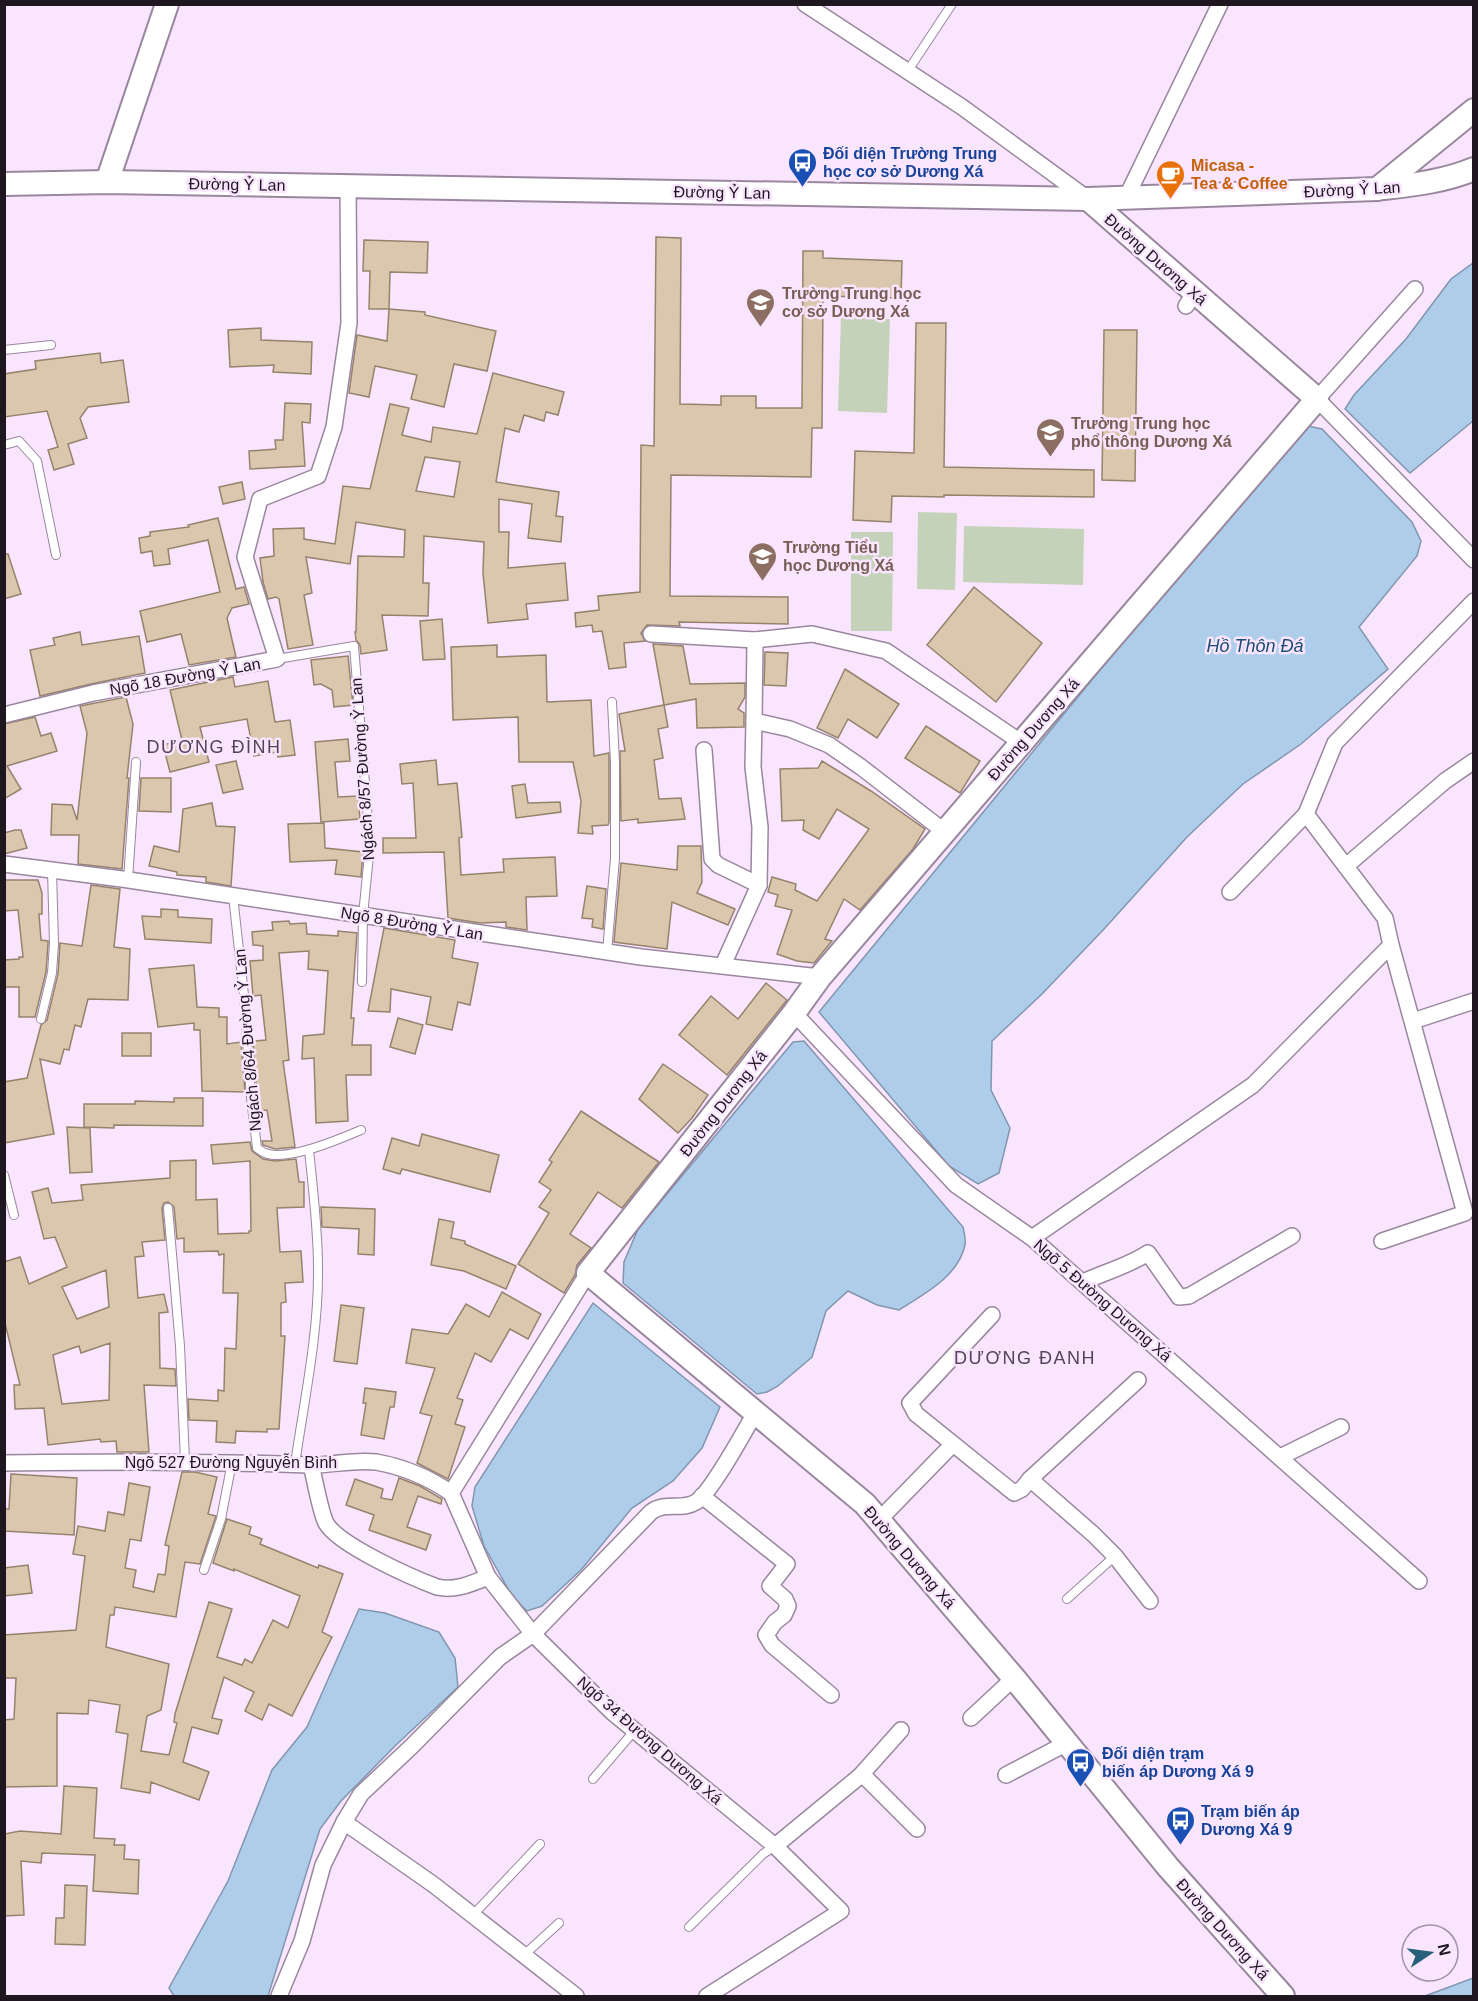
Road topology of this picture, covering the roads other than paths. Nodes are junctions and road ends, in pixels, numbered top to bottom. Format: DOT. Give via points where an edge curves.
graph roads {
  1 [pos="167,4"];
  2 [pos="805,4"];
  3 [pos="952,4"];
  4 [pos="1220,4"];
  5 [pos="907,72"];
  6 [pos="1473,110"];
  7 [pos="1473,169"];
  8 [pos="106,182"];
  9 [pos="4,184"];
  10 [pos="348,185"];
  11 [pos="1377,189"];
  12 [pos="1126,198"];
  13 [pos="1088,199"];
  14 [pos="1415,289"];
  15 [pos="51,345"];
  16 [pos="4,350"];
  17 [pos="1317,399"];
  18 [pos="4,445"];
  19 [pos="56,555"];
  20 [pos="1473,560"];
  21 [pos="1473,601"];
  22 [pos="651,634"];
  23 [pos="755,640"];
  24 [pos="277,659"];
  25 [pos="612,702"];
  26 [pos="4,715"];
  27 [pos="753,721"];
  28 [pos="1022,743"];
  29 [pos="704,750"];
  30 [pos="1473,761"];
  31 [pos="136,762"];
  32 [pos="1306,814"];
  33 [pos="945,832"];
  34 [pos="4,864"];
  35 [pos="1346,866"];
  36 [pos="52,870"];
  37 [pos="128,880"];
  38 [pos="759,885"];
  39 [pos="1230,892"];
  40 [pos="232,896"];
  41 [pos="363,915"];
  42 [pos="1391,945"];
  43 [pos="607,952"];
  44 [pos="723,965"];
  45 [pos="820,977"];
  46 [pos="362,982"];
  47 [pos="1473,1001"];
  48 [pos="794,1013"];
  49 [pos="41,1019"];
  50 [pos="1413,1021"];
  51 [pos="361,1130"];
  52 [pos="309,1150"];
  53 [pos="4,1175"];
  54 [pos="168,1208"];
  55 [pos="14,1215"];
  56 [pos="1292,1236"];
  57 [pos="1032,1238"];
  58 [pos="1382,1240"];
  59 [pos="588,1273"];
  60 [pos="1083,1282"];
  61 [pos="992,1315"];
  62 [pos="1138,1380"];
  63 [pos="753,1411"];
  64 [pos="1341,1427"];
  65 [pos="952,1444"];
  66 [pos="1280,1457"];
  67 [pos="185,1461"];
  68 [pos="232,1462"];
  69 [pos="4,1463"];
  70 [pos="295,1464"];
  71 [pos="311,1465"];
  72 [pos="1030,1479"];
  73 [pos="451,1493"];
  74 [pos="702,1496"];
  75 [pos="879,1520"];
  76 [pos="1115,1556"];
  77 [pos="204,1570"];
  78 [pos="488,1577"];
  79 [pos="1419,1581"];
  80 [pos="1067,1599"];
  81 [pos="1150,1601"];
  82 [pos="533,1634"];
  83 [pos="1014,1678"];
  84 [pos="831,1695"];
  85 [pos="971,1718"];
  86 [pos="635,1730"];
  87 [pos="901,1730"];
  88 [pos="1067,1743"];
  89 [pos="1006,1775"];
  90 [pos="860,1776"];
  91 [pos="593,1779"];
  92 [pos="344,1822"];
  93 [pos="917,1829"];
  94 [pos="540,1844"];
  95 [pos="775,1846"];
  96 [pos="473,1915"];
  97 [pos="559,1923"];
  98 [pos="689,1926"];
  99 [pos="524,1955"];
  100 [pos="279,1996"];
  101 [pos="576,1996"];
  102 [pos="707,1996"];
  103 [pos="1283,1996"];
  1 -- 8 [label="street"];
  2 -- 5 [label="street"];
  3 -- 5 [label="lane"];
  4 -- 12 [label="street"];
  5 -- 13 [label="street"];
  6 -- 11 [label="street"];
  7 -- 11 [label="street, Đường Ỷ Lan" via="1425,184"];
  8 -- 9 [label="street, Đường Ỷ Lan"];
  8 -- 10 [label="street, Đường Ỷ Lan"];
  10 -- 13 [label="street, Đường Ỷ Lan"];
  10 -- 24 [label="street, Ngõ 18 Đường Ỷ Lan" via="349,323 334,427 318,476 260,499 246,557"];
  11 -- 12 [label="street, Đường Ỷ Lan"];
  12 -- 13 [label="street, Đường Ỷ Lan"];
  13 -- 17 [label="street, Đường Dương Xá" via="1191,299"];
  14 -- 17 [label="street"];
  15 -- 16 [label="lane"];
  17 -- 20 [label="street"];
  17 -- 28 [label="street, Đường Dương Xá"];
  18 -- 19 [label="lane" via="19,441 37,461"];
  21 -- 32 [label="street" via="1335,743"];
  22 -- 23 [label="street"];
  23 -- 27 [label="street"];
  23 -- 28 [label="street" via="812,634 886,651"];
  24 -- 26 [label="street, Ngõ 18 Đường Ỷ Lan" via="93,693"];
  24 -- 41 [label="lane, Ngách 8/57 Đường Ỷ Lan" via="354,646 370,845"];
  25 -- 43 [label="lane" via="615,858"];
  27 -- 33 [label="street" via="790,729 829,745"];
  27 -- 38 [label="street" via="753,767 760,827"];
  28 -- 33 [label="street, Đường Dương Xá"];
  29 -- 38 [label="street" via="712,858 718,865"];
  30 -- 35 [label="street"];
  31 -- 37 [label="lane"];
  32 -- 35 [label="street"];
  32 -- 39 [label="street"];
  33 -- 45 [label="street, Đường Dương Xá"];
  34 -- 36 [label="street, Ngõ 8 Đường Ỷ Lan"];
  35 -- 42 [label="street" via="1385,918"];
  36 -- 37 [label="street, Ngõ 8 Đường Ỷ Lan"];
  36 -- 49 [label="lane" via="52,973"];
  37 -- 40 [label="street, Ngõ 8 Đường Ỷ Lan"];
  38 -- 44 [label="street"];
  40 -- 41 [label="street, Ngõ 8 Đường Ỷ Lan"];
  40 -- 52 [label="lane, Ngách 8/64 Đường Ỷ Lan" via="257,1148 266,1154"];
  41 -- 43 [label="street, Ngõ 8 Đường Ỷ Lan"];
  41 -- 46 [label="lane"];
  42 -- 50 [label="street"];
  42 -- 57 [label="street" via="1253,1085"];
  43 -- 44 [label="street, Ngõ 8 Đường Ỷ Lan"];
  44 -- 45 [label="street, Ngõ 8 Đường Ỷ Lan"];
  45 -- 48 [label="street, Đường Dương Xá"];
  47 -- 50 [label="street"];
  48 -- 57 [label="street, Ngõ 5 Đường Dương Xá" via="956,1185"];
  48 -- 59 [label="street, Đường Dương Xá"];
  50 -- 58 [label="street" via="1465,1213"];
  51 -- 52 [label="lane, Ngách 8/64 Đường Ỷ Lan"];
  52 -- 70 [label="lane" via="317,1229 317,1308"];
  53 -- 55 [label="lane"];
  54 -- 67 [label="lane"];
  56 -- 60 [label="street" via="1189,1296 1179,1297 1148,1253"];
  57 -- 60 [label="street, Ngõ 5 Đường Dương Xá"];
  59 -- 63 [label="street, Đường Dương Xá"];
  59 -- 73 [label="street"];
  60 -- 66 [label="street, Ngõ 5 Đường Dương Xá"];
  61 -- 65 [label="street" via="910,1403 916,1414"];
  62 -- 72 [label="street"];
  63 -- 74 [label="street"];
  63 -- 75 [label="street, Đường Dương Xá" via="866,1504"];
  64 -- 66 [label="street"];
  65 -- 72 [label="street" via="1014,1493"];
  65 -- 75 [label="street"];
  66 -- 79 [label="street, Ngõ 5 Đường Dương Xá"];
  67 -- 68 [label="street, Ngõ 527 Đường Nguyễn Bình"];
  67 -- 69 [label="street, Ngõ 527 Đường Nguyễn Bình"];
  68 -- 70 [label="street, Ngõ 527 Đường Nguyễn Bình"];
  68 -- 77 [label="lane" via="221,1520"];
  70 -- 71 [label="street, Ngõ 527 Đường Nguyễn Bình"];
  71 -- 73 [label="street, Ngõ 527 Đường Nguyễn Bình" via="373,1462 403,1468"];
  71 -- 78 [label="street" via="326,1522 333,1532 363,1552 449,1590"];
  72 -- 76 [label="street"];
  73 -- 78 [label="street, Ngõ 34 Đường Dương Xá"];
  74 -- 82 [label="street" via="695,1503 658,1507 651,1512"];
  74 -- 84 [label="street" via="787,1564 770,1586 788,1606 766,1635 772,1645"];
  75 -- 83 [label="street, Đường Dương Xá"];
  76 -- 80 [label="lane"];
  76 -- 81 [label="street"];
  78 -- 82 [label="street, Ngõ 34 Đường Dương Xá"];
  82 -- 86 [label="street, Ngõ 34 Đường Dương Xá"];
  82 -- 92 [label="street" via="500,1657 361,1794"];
  83 -- 85 [label="street"];
  83 -- 88 [label="street, Đường Dương Xá"];
  86 -- 91 [label="lane"];
  86 -- 95 [label="street, Ngõ 34 Đường Dương Xá"];
  87 -- 90 [label="street"];
  88 -- 89 [label="street"];
  88 -- 103 [label="street, Đường Dương Xá" via="1168,1867"];
  90 -- 93 [label="street"];
  90 -- 95 [label="street"];
  92 -- 96 [label="street"];
  92 -- 100 [label="street" via="323,1865 302,1941"];
  94 -- 96 [label="lane"];
  95 -- 98 [label="lane"];
  95 -- 102 [label="street, Ngõ 34 Đường Dương Xá" via="841,1911"];
  96 -- 99 [label="street"];
  97 -- 99 [label="lane"];
  99 -- 101 [label="street"];
}
